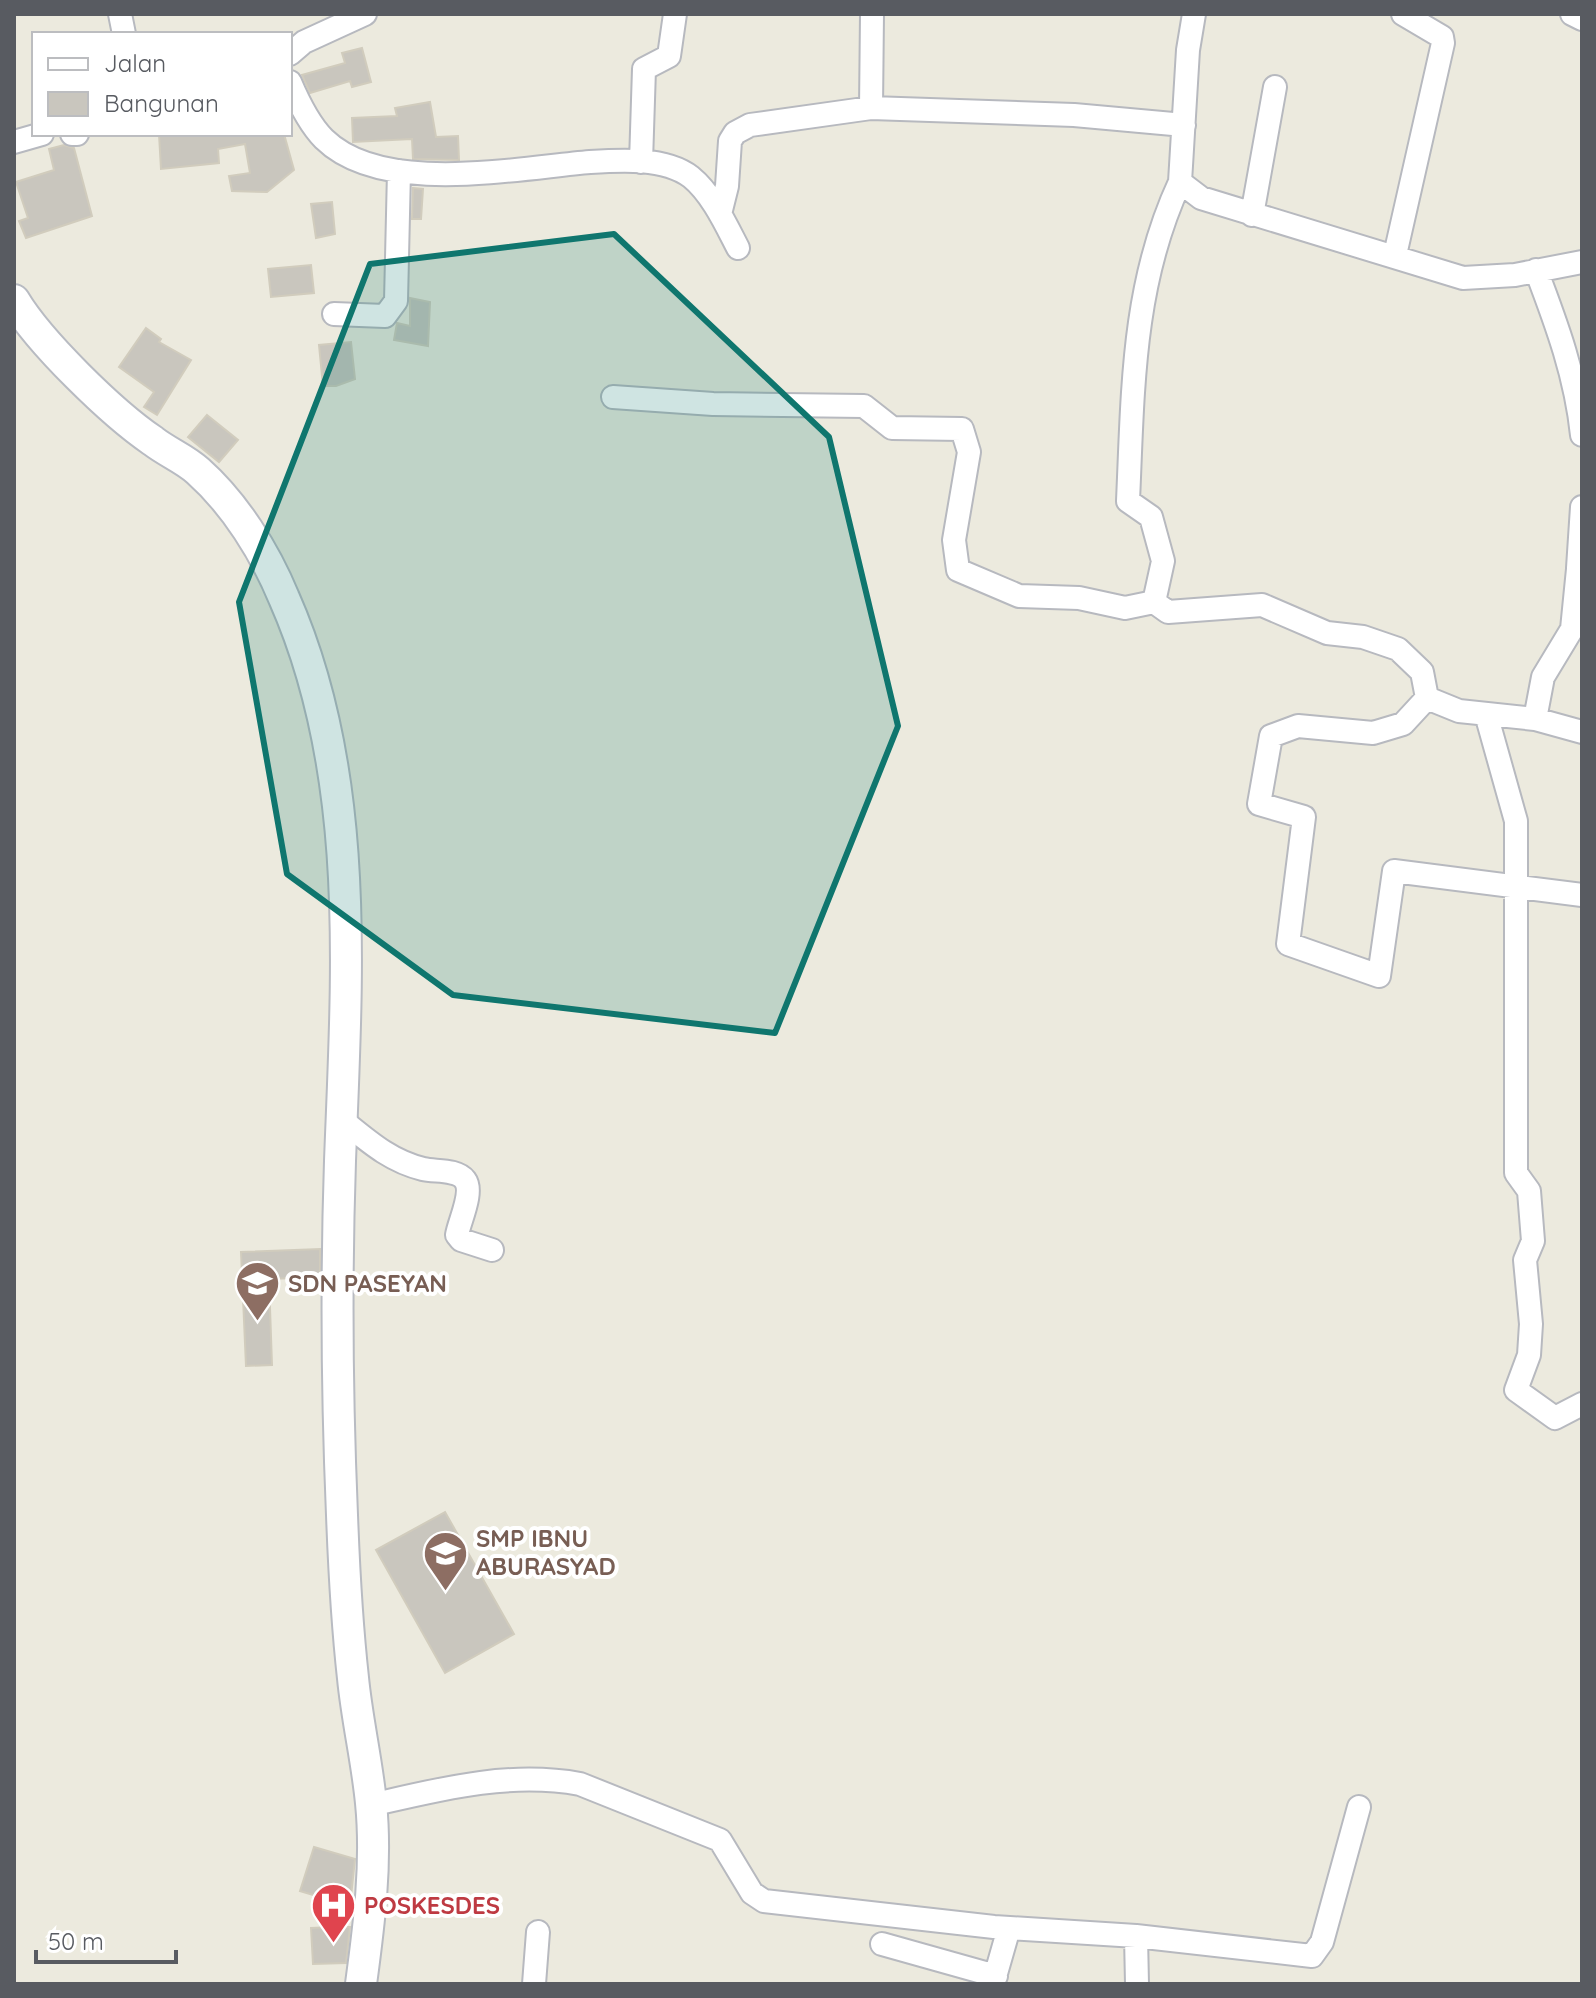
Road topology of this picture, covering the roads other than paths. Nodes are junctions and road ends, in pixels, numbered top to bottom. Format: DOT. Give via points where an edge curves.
graph roads {
  1 [pos="365,14"];
  2 [pos="675,14"];
  3 [pos="872,14"];
  4 [pos="1194,14"];
  5 [pos="1403,14"];
  6 [pos="1572,14"];
  7 [pos="1582,19"];
  8 [pos="292,52"];
  9 [pos="292,85"];
  10 [pos="1275,87"];
  11 [pos="871,108"];
  12 [pos="1184,125"];
  13 [pos="35,136"];
  14 [pos="14,142"];
  15 [pos="641,162"];
  16 [pos="399,171"];
  17 [pos="1180,182"];
  18 [pos="720,214"];
  19 [pos="1252,215"];
  20 [pos="738,248"];
  21 [pos="1395,255"];
  22 [pos="1582,262"];
  23 [pos="1536,270"];
  24 [pos="14,300"];
  25 [pos="334,314"];
  26 [pos="613,397"];
  27 [pos="1582,435"];
  28 [pos="1582,507"];
  29 [pos="1580,570"];
  30 [pos="1154,602"];
  31 [pos="1427,698"];
  32 [pos="1486,714"];
  33 [pos="1535,719"];
  34 [pos="1582,732"];
  35 [pos="1514,887"];
  36 [pos="1582,895"];
  37 [pos="342,1120"];
  38 [pos="492,1250"];
  39 [pos="1582,1404"];
  40 [pos="371,1805"];
  41 [pos="1359,1807"];
  42 [pos="1009,1928"];
  43 [pos="538,1932"];
  44 [pos="1136,1936"];
  45 [pos="882,1944"];
  46 [pos="994,1980"];
  47 [pos="361,1984"];
  48 [pos="534,1984"];
  49 [pos="1137,1984"];
  1 -- 8 [label="street"];
  2 -- 15 [label="street" via="669,56 644,69"];
  3 -- 11 [label="street"];
  4 -- 12 [label="street"];
  5 -- 21 [label="street" via="1442,37 1443,43"];
  6 -- 7 [label="street"];
  9 -- 16 [label="street" via="323,138 364,161"];
  10 -- 19 [label="street"];
  11 -- 12 [label="street" via="1074,115"];
  11 -- 18 [label="street" via="750,125 739,131 730,141"];
  12 -- 17 [label="street"];
  13 -- 14 [label="street"];
  15 -- 16 [label="street" via="456,173"];
  15 -- 18 [label="street" via="691,177"];
  16 -- 25 [label="street" via="393,310 385,316"];
  17 -- 19 [label="street" via="1201,198"];
  17 -- 30 [label="street" via="1161,229 1136,335 1128,501 1151,517 1163,561"];
  18 -- 20 [label="street"];
  19 -- 21 [label="street"];
  21 -- 23 [label="street" via="1463,278"];
  22 -- 23 [label="street"];
  23 -- 27 [label="street" via="1562,337"];
  24 -- 37 [label="street" via="30,327 85,381 227,500 289,609 324,726 336,803 347,919"];
  26 -- 30 [label="street" via="864,406 892,428 962,429 969,452 954,540 958,570 1019,596 1079,598 1125,608"];
  28 -- 29 [label="street"];
  29 -- 33 [label="street" via="1572,629 1543,677"];
  30 -- 31 [label="street" via="1168,612 1262,605 1327,633 1363,637 1398,649 1422,672"];
  31 -- 32 [label="street" via="1459,711"];
  31 -- 35 [label="street" via="1403,724 1373,733 1298,726 1271,736 1259,804 1304,817 1288,944 1379,976 1394,871"];
  32 -- 33 [label="street"];
  32 -- 35 [label="street" via="1516,821"];
  33 -- 34 [label="street"];
  35 -- 36 [label="street"];
  35 -- 39 [label="street" via="1516,1173 1529,1191 1533,1241 1525,1260 1529,1355 1516,1390 1555,1418"];
  37 -- 38 [label="street" via="389,1157 465,1180 468,1190 457,1235"];
  37 -- 40 [label="street" via="337,1306 342,1516 353,1677"];
  40 -- 42 [label="street" via="481,1783 526,1778 568,1782 720,1840 752,1893 764,1901"];
  40 -- 47 [label="street" via="372,1875"];
  41 -- 44 [label="street" via="1316,1955"];
  42 -- 44 [label="street"];
  42 -- 46 [label="street"];
  43 -- 48 [label="street"];
  44 -- 49 [label="street"];
  45 -- 46 [label="street"];
}
